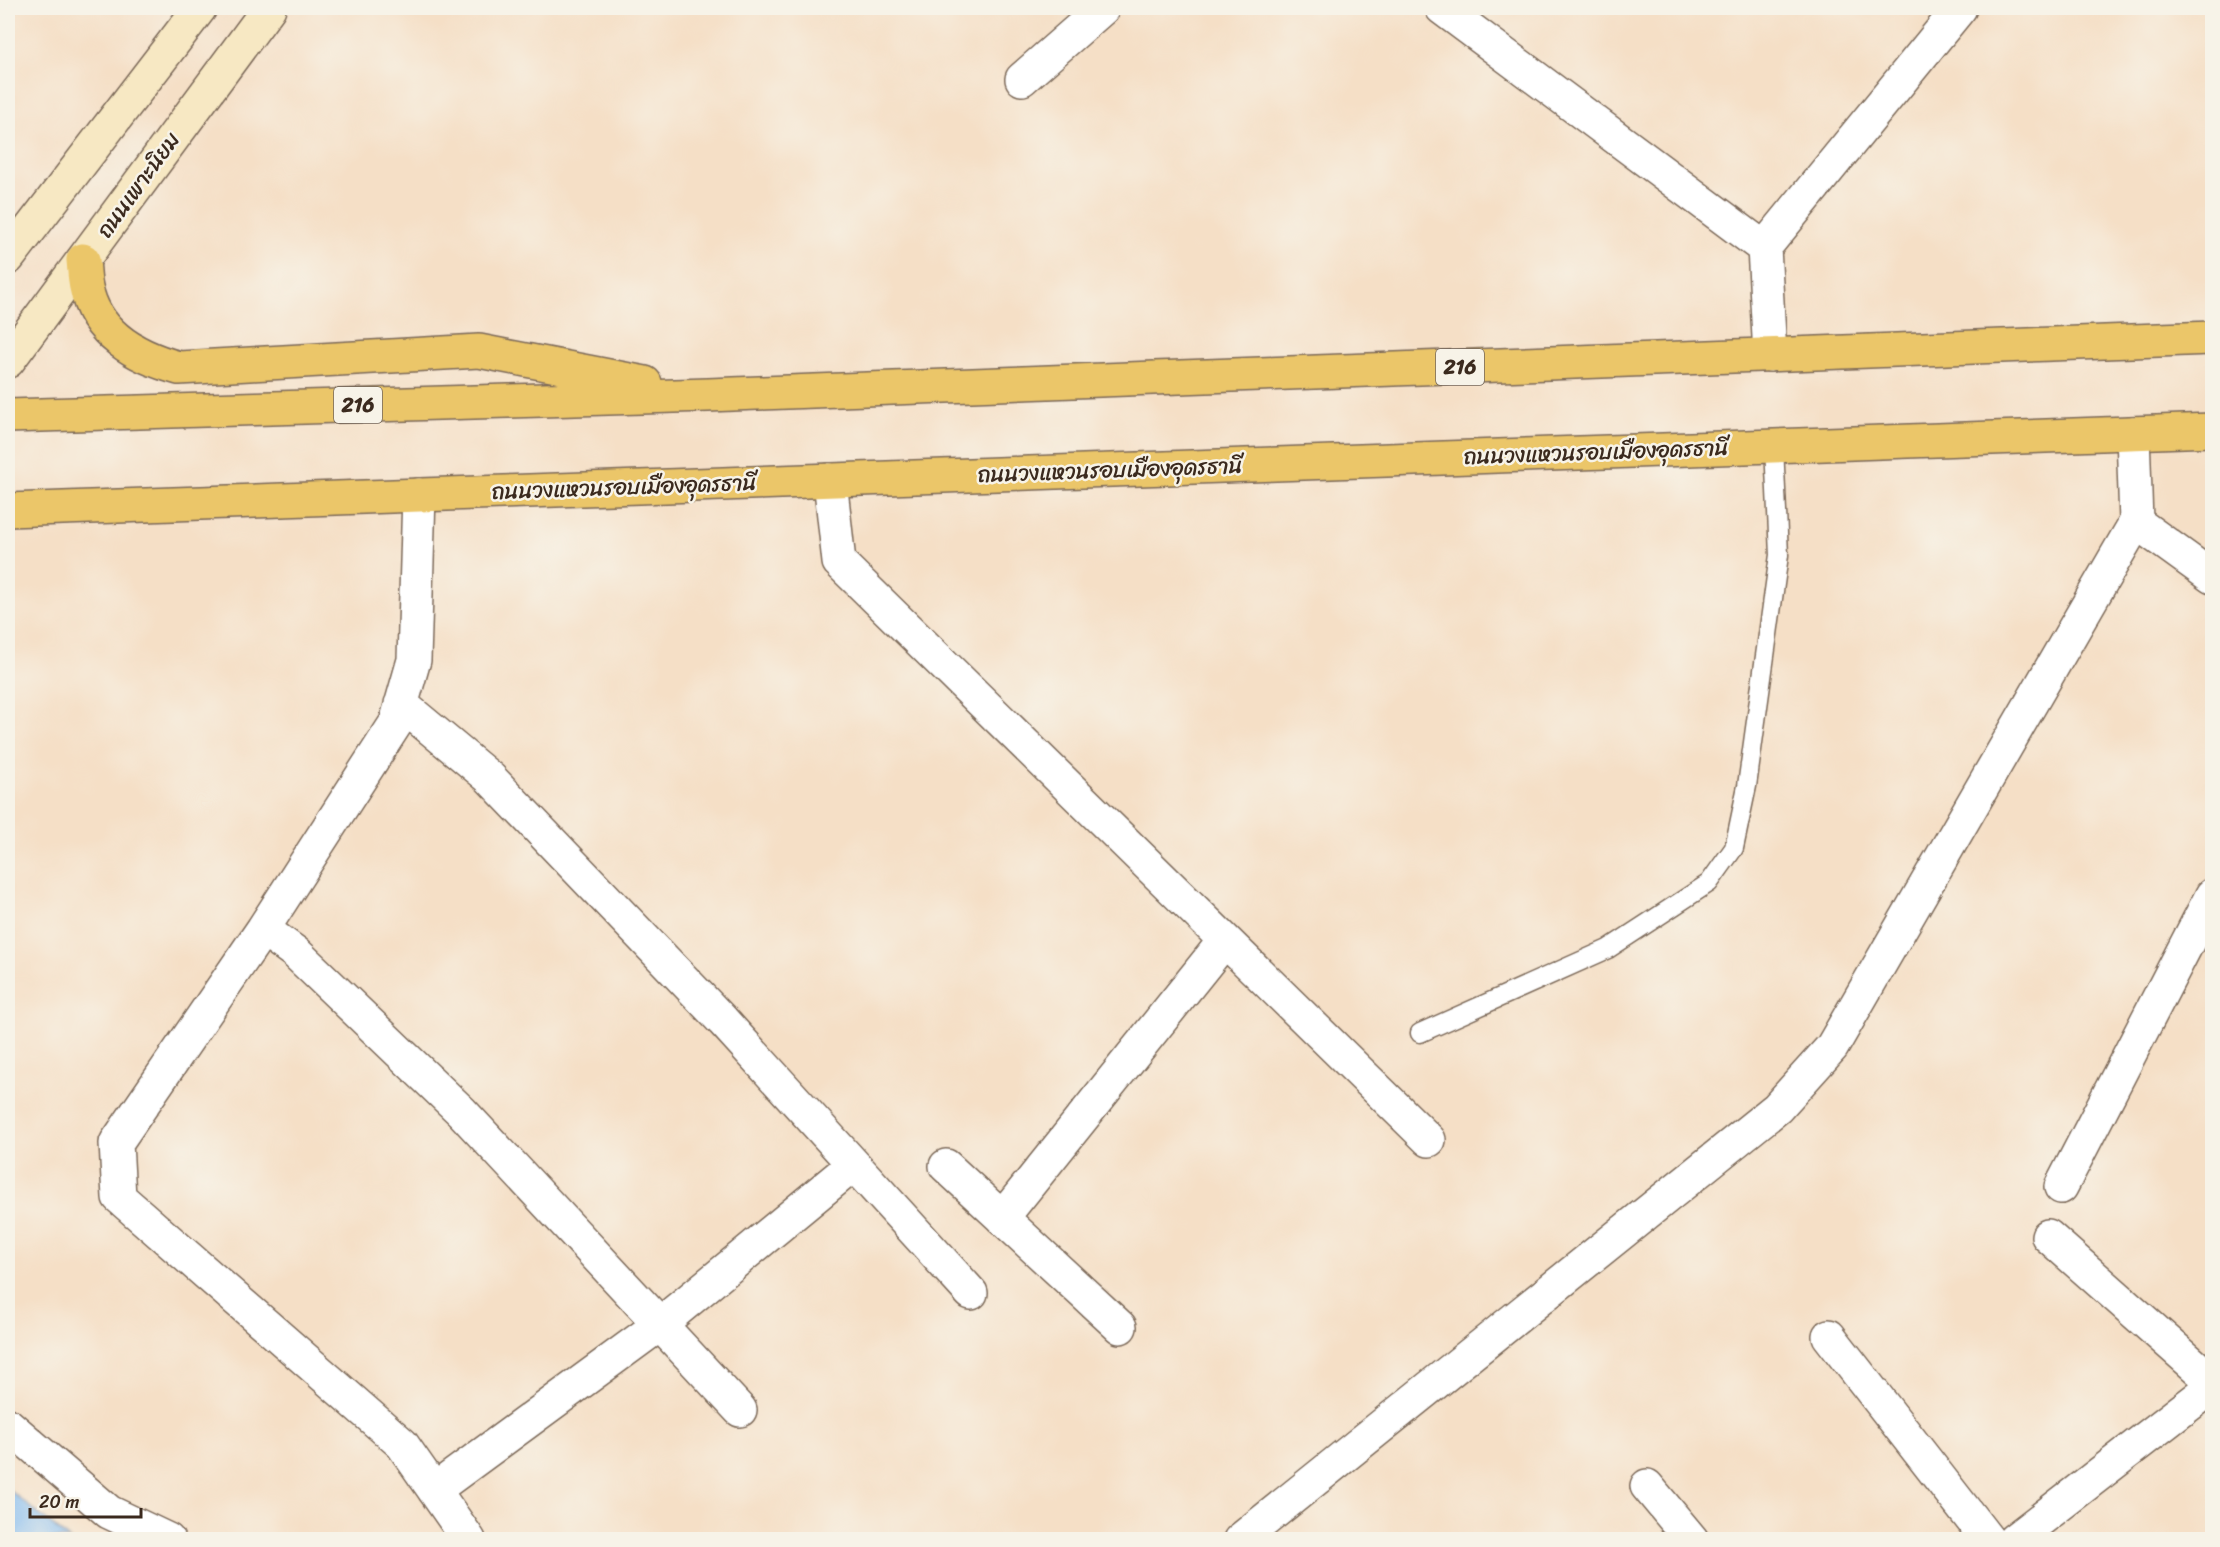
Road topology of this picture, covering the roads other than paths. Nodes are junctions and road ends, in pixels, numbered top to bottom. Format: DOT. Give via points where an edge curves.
graph roads {
  1 [pos="200,8"];
  2 [pos="268,8"];
  3 [pos="1103,8"];
  4 [pos="1442,8"];
  5 [pos="1960,8"];
  6 [pos="1022,79"];
  7 [pos="1764,248"];
  8 [pos="8,258"];
  9 [pos="83,260"];
  10 [pos="2212,338"];
  11 [pos="1770,355"];
  12 [pos="8,362"];
  13 [pos="708,395"];
  14 [pos="8,416"];
  15 [pos="2212,430"];
  16 [pos="2133,433"];
  17 [pos="1774,446"];
  18 [pos="830,480"];
  19 [pos="419,495"];
  20 [pos="174,505"];
  21 [pos="8,510"];
  22 [pos="2136,522"];
  23 [pos="8,533"];
  24 [pos="2212,577"];
  25 [pos="401,705"];
  26 [pos="2212,895"];
  27 [pos="263,929"];
  28 [pos="1225,940"];
  29 [pos="1420,1033"];
  30 [pos="1429,1140"];
  31 [pos="853,1165"];
  32 [pos="946,1166"];
  33 [pos="2061,1187"];
  34 [pos="1002,1218"];
  35 [pos="2048,1236"];
  36 [pos="971,1293"];
  37 [pos="659,1324"];
  38 [pos="1120,1327"];
  39 [pos="1829,1336"];
  40 [pos="2212,1382"];
  41 [pos="2212,1387"];
  42 [pos="740,1410"];
  43 [pos="8,1425"];
  44 [pos="1647,1486"];
  45 [pos="434,1490"];
  46 [pos="2022,1537"];
  47 [pos="168,1539"];
  48 [pos="469,1539"];
  49 [pos="1240,1539"];
  50 [pos="1692,1539"];
  51 [pos="1988,1539"];
  1 -- 8 [label="main road"];
  2 -- 9 [label="main road, ถนนเพาะนิยม"];
  3 -- 6 [label="street"];
  4 -- 7 [label="street"];
  5 -- 7 [label="street"];
  7 -- 11 [label="street"];
  9 -- 12 [label="main road, ถนนเพาะนิยม"];
  9 -- 13 [label="main road" via="86,289 105,327 134,351 179,368 479,351"];
  10 -- 11 [label="main road, 216"];
  11 -- 13 [label="main road, 216"];
  13 -- 14 [label="main road, 216"];
  15 -- 16 [label="main road, ถนนวงแหวนรอบเมืองอุดรธานี"];
  16 -- 17 [label="main road, ถนนวงแหวนรอบเมืองอุดรธานี"];
  16 -- 22 [label="street"];
  17 -- 18 [label="main road, ถนนวงแหวนรอบเมืองอุดรธานี"];
  17 -- 29 [label="lane" via="1779,555 1747,786 1734,848 1709,883 1608,949"];
  18 -- 19 [label="main road, ถนนวงแหวนรอบเมืองอุดรธานี"];
  18 -- 28 [label="street" via="839,562"];
  19 -- 20 [label="main road, ถนนวงแหวนรอบเมืองอุดรธานี"];
  19 -- 25 [label="street" via="414,660"];
  20 -- 21 [label="main road, ถนนวงแหวนรอบเมืองอุดรธานี"];
  20 -- 23 [label="main road" via="101,522"];
  22 -- 24 [label="street"];
  22 -- 49 [label="street" via="1832,1047 1777,1108"];
  25 -- 27 [label="street" via="396,723"];
  25 -- 31 [label="street" via="490,778 723,1022"];
  26 -- 33 [label="street"];
  27 -- 37 [label="street" via="296,953 462,1112"];
  27 -- 45 [label="street" via="116,1143 119,1197 402,1444"];
  28 -- 30 [label="street"];
  28 -- 34 [label="street"];
  31 -- 36 [label="street"];
  31 -- 37 [label="street"];
  32 -- 34 [label="street"];
  34 -- 38 [label="street"];
  35 -- 40 [label="street"];
  37 -- 42 [label="street"];
  37 -- 45 [label="street"];
  39 -- 51 [label="street"];
  41 -- 46 [label="street"];
  43 -- 47 [label="street" via="110,1512"];
  44 -- 50 [label="street"];
  45 -- 48 [label="street"];
}
